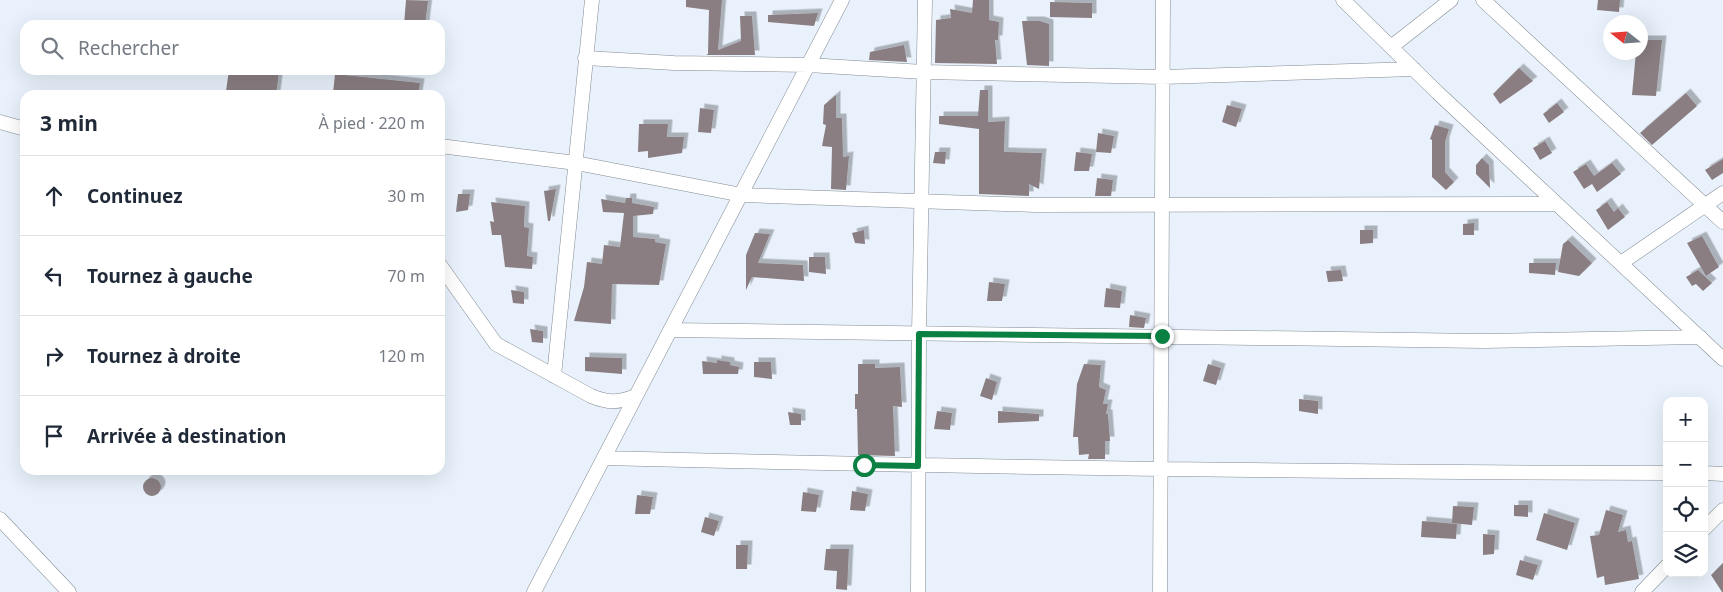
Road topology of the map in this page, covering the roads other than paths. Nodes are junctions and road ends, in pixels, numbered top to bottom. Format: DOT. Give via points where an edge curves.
graph roads {
  1 [pos="592,0"];
  2 [pos="842,0"];
  3 [pos="925,0"];
  4 [pos="1163,0"];
  5 [pos="1343,0"];
  6 [pos="1451,0"];
  7 [pos="1483,0"];
  8 [pos="1391,47"];
  9 [pos="585,58"];
  10 [pos="808,65"];
  11 [pos="1414,69"];
  12 [pos="924,72"];
  13 [pos="1163,77"];
  14 [pos="0,122"];
  15 [pos="20,128"];
  16 [pos="445,147"];
  17 [pos="576,163"];
  18 [pos="1723,192"];
  19 [pos="742,195"];
  20 [pos="921,202"];
  21 [pos="1557,204"];
  22 [pos="1705,205"];
  23 [pos="1162,206"];
  24 [pos="1723,222"];
  25 [pos="1621,263"];
  26 [pos="445,272"];
  27 [pos="670,330"];
  28 [pos="919,334"];
  29 [pos="1162,336"];
  30 [pos="1700,337"];
  31 [pos="1723,359"];
  32 [pos="554,376"];
  33 [pos="636,396"];
  34 [pos="604,458"];
  35 [pos="918,466"];
  36 [pos="1161,469"];
  37 [pos="1663,473"];
  38 [pos="1708,474"];
  39 [pos="1723,474"];
  40 [pos="1723,510"];
  41 [pos="0,519"];
  42 [pos="1708,525"];
  43 [pos="1663,570"];
  44 [pos="69,592"];
  45 [pos="534,592"];
  46 [pos="918,592"];
  47 [pos="1160,592"];
  48 [pos="1642,592"];
  1 -- 9 [label="street"];
  2 -- 10 [label="street"];
  3 -- 12 [label="street"];
  4 -- 13 [label="street"];
  5 -- 8 [label="street"];
  6 -- 8 [label="street"];
  7 -- 22 [label="street"];
  8 -- 11 [label="street"];
  9 -- 10 [label="street"];
  9 -- 17 [label="street"];
  10 -- 12 [label="street"];
  10 -- 19 [label="street"];
  11 -- 13 [label="street"];
  11 -- 21 [label="street"];
  12 -- 13 [label="street"];
  12 -- 20 [label="street"];
  13 -- 23 [label="street"];
  14 -- 15 [label="street"];
  16 -- 17 [label="street"];
  17 -- 19 [label="street"];
  17 -- 32 [label="street"];
  18 -- 22 [label="street"];
  19 -- 20 [label="street"];
  19 -- 27 [label="street"];
  20 -- 23 [label="street"];
  20 -- 28 [label="street"];
  21 -- 23 [label="street"];
  21 -- 25 [label="street"];
  22 -- 24 [label="street"];
  22 -- 25 [label="street"];
  23 -- 29 [label="street"];
  25 -- 30 [label="street"];
  26 -- 32 [label="street" via="496,344"];
  27 -- 28 [label="street"];
  27 -- 33 [label="street"];
  28 -- 29 [label="street"];
  28 -- 35 [label="street"];
  29 -- 30 [label="street" via="1483,341"];
  29 -- 36 [label="street"];
  30 -- 31 [label="street"];
  32 -- 33 [label="street" via="606,402 620,402"];
  33 -- 34 [label="street"];
  34 -- 35 [label="street"];
  34 -- 45 [label="street"];
  35 -- 36 [label="street"];
  35 -- 46 [label="street"];
  36 -- 37 [label="street"];
  36 -- 47 [label="street"];
  38 -- 39 [label="street"];
  40 -- 42 [label="street"];
  41 -- 44 [label="street"];
  43 -- 48 [label="street"];
}
